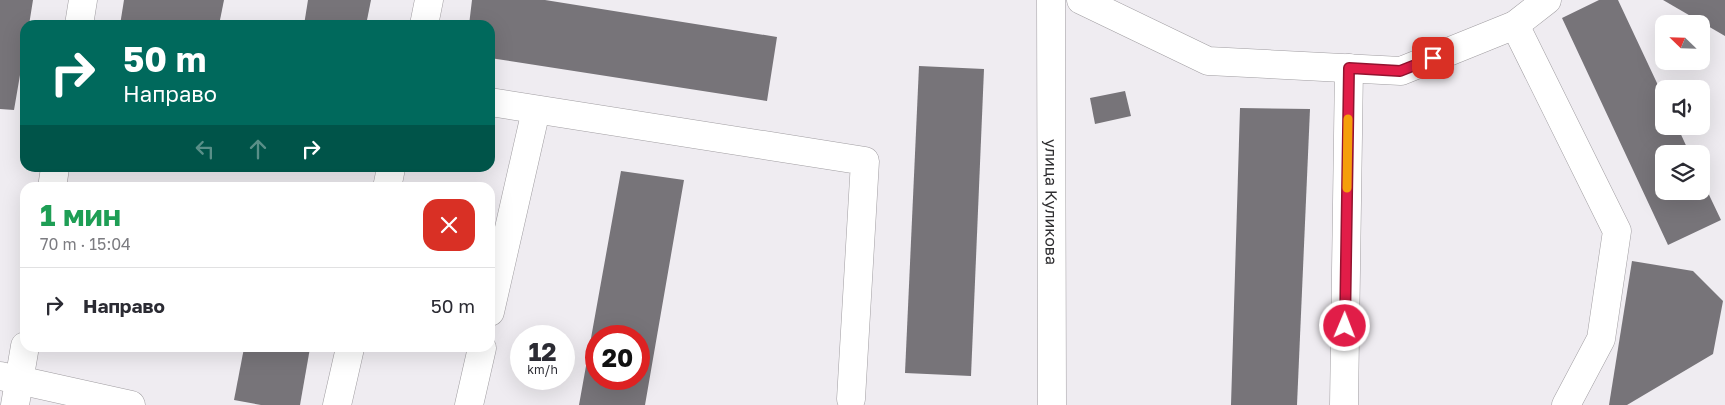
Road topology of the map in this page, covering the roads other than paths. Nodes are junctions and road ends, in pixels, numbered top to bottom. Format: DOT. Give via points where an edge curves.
graph roads {
  1 [pos="83,0"];
  2 [pos="429,0"];
  3 [pos="1051,0"];
  4 [pos="1081,0"];
  5 [pos="1547,0"];
  6 [pos="80,20"];
  7 [pos="425,20"];
  8 [pos="1515,25"];
  9 [pos="1349,68"];
  10 [pos="495,103"];
  11 [pos="536,110"];
  12 [pos="495,290"];
  13 [pos="23,352"];
  14 [pos="349,352"];
  15 [pos="481,352"];
  16 [pos="11,387"];
  17 [pos="851,399"];
  18 [pos="131,405"];
  19 [pos="337,405"];
  20 [pos="469,405"];
  21 [pos="1052,405"];
  22 [pos="1344,405"];
  23 [pos="1566,405"];
  1 -- 6 [label="street"];
  2 -- 7 [label="street"];
  3 -- 21 [label="street, улица Куликова"];
  4 -- 9 [label="street" via="1208,61"];
  5 -- 8 [label="street"];
  8 -- 9 [label="street" via="1400,71"];
  8 -- 23 [label="street" via="1617,232 1601,339"];
  9 -- 22 [label="street"];
  10 -- 11 [label="street"];
  11 -- 12 [label="street"];
  11 -- 17 [label="street" via="865,161"];
  13 -- 16 [label="street"];
  14 -- 19 [label="street"];
  15 -- 20 [label="street"];
  16 -- 18 [label="street"];
}
